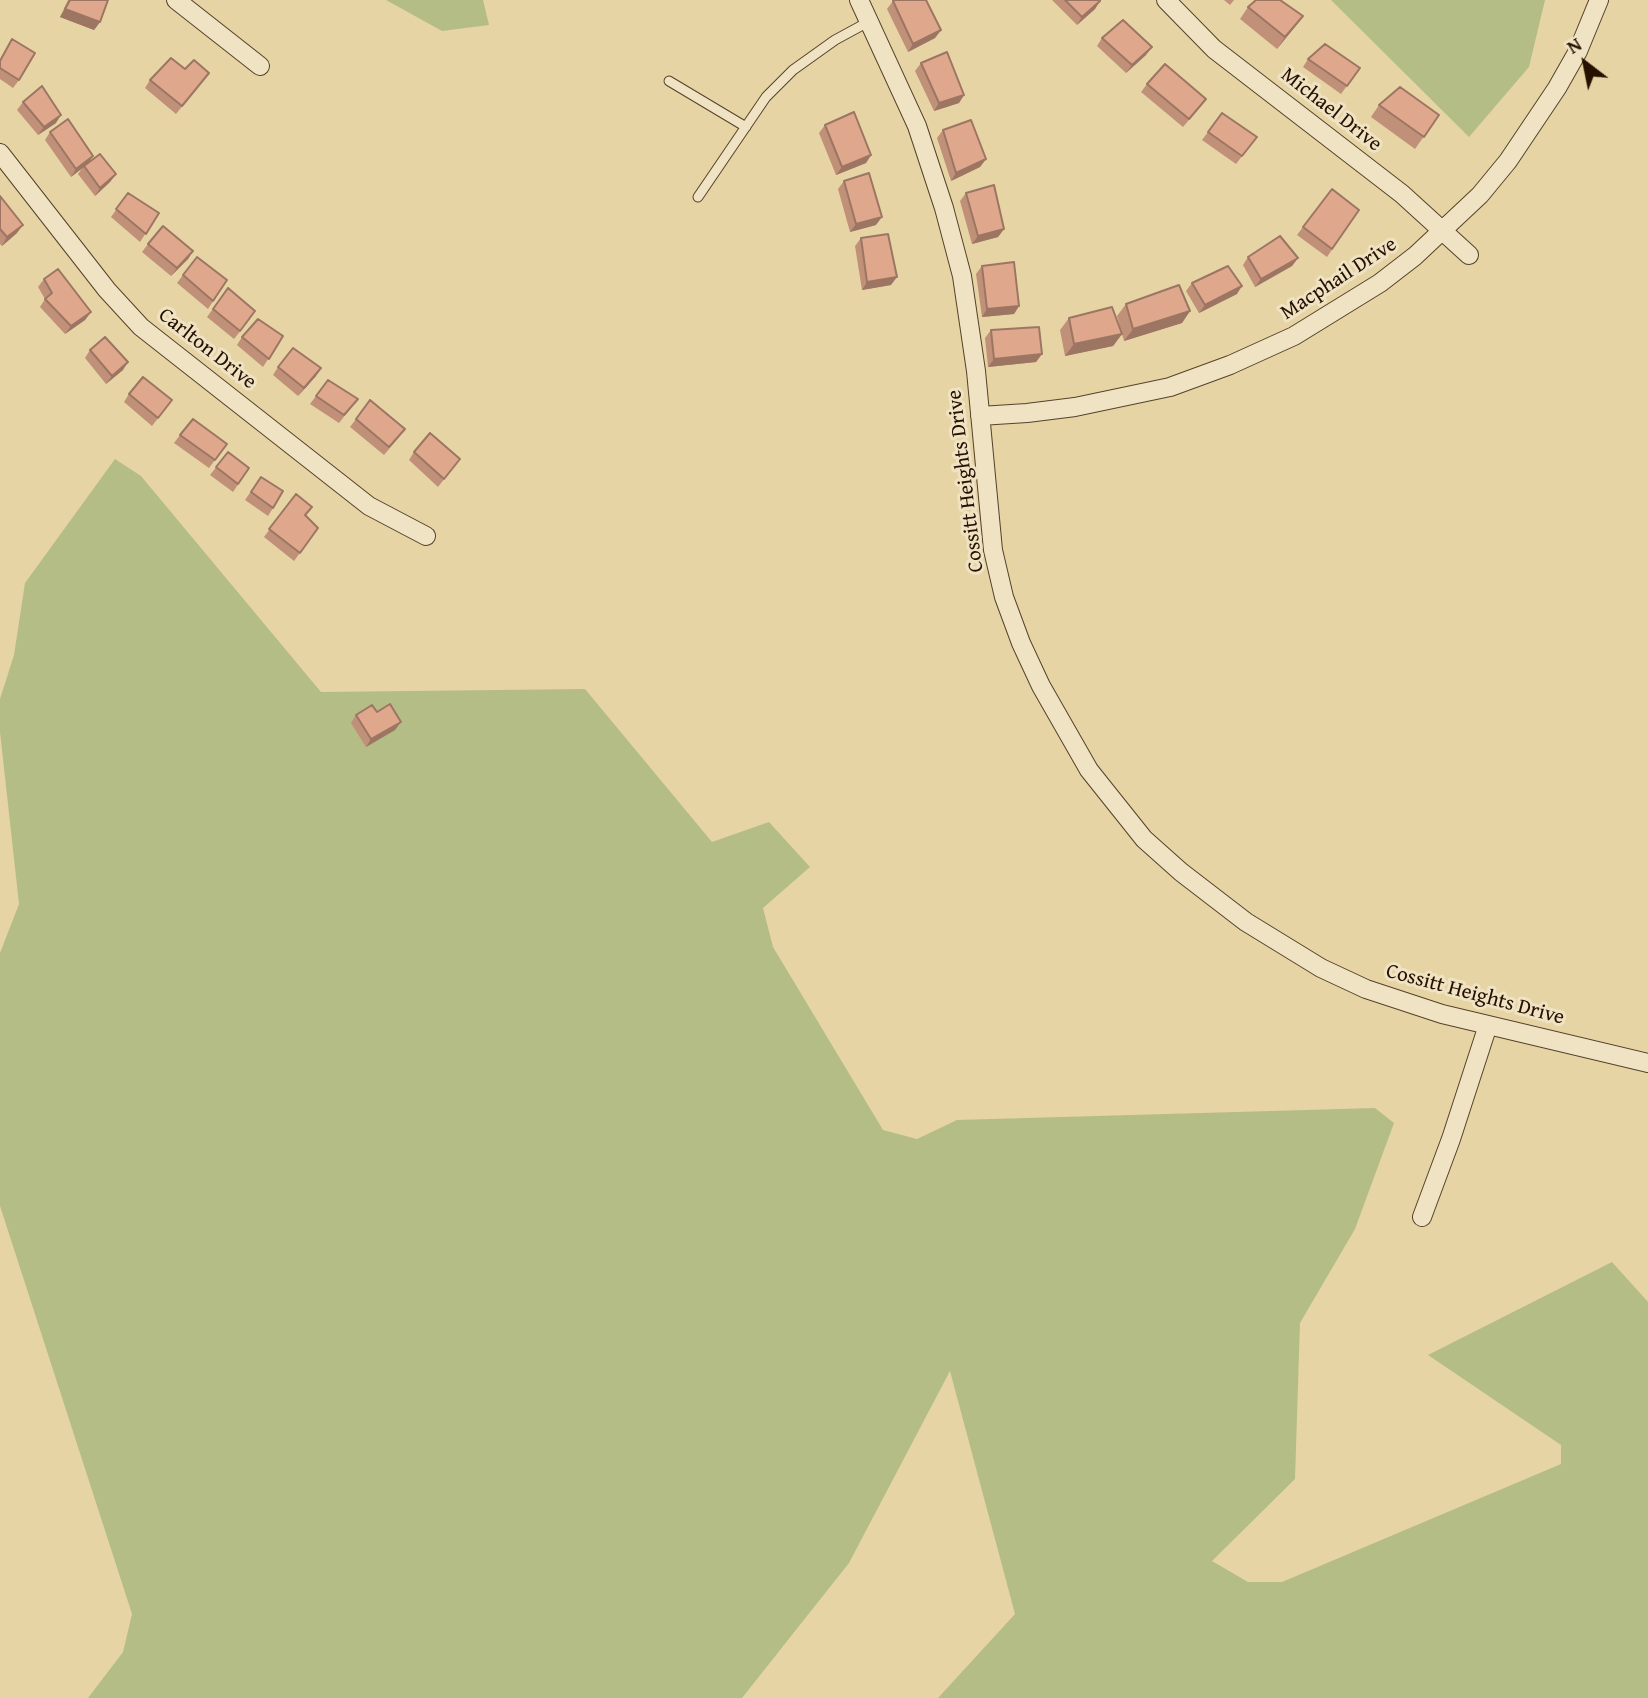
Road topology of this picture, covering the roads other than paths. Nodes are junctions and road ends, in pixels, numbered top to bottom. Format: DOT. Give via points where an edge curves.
graph roads {
  1 [pos="176,0"];
  2 [pos="859,0"];
  3 [pos="1166,0"];
  4 [pos="1599,0"];
  5 [pos="870,21"];
  6 [pos="260,66"];
  7 [pos="669,81"];
  8 [pos="746,127"];
  9 [pos="0,153"];
  10 [pos="698,197"];
  11 [pos="1442,230"];
  12 [pos="1469,255"];
  13 [pos="981,416"];
  14 [pos="426,536"];
  15 [pos="1488,1025"];
  16 [pos="1648,1063"];
  17 [pos="1422,1217"];
  1 -- 6 [label="street"];
  2 -- 5 [label="street, Cossitt Heights Drive"];
  3 -- 11 [label="street, Michael Drive" via="1214,49"];
  4 -- 11 [label="street, Macphail Drive" via="1574,57 1534,125 1480,195"];
  5 -- 8 [label="lane" via="793,70 766,97"];
  5 -- 13 [label="street, Cossitt Heights Drive" via="917,126 944,208 962,276"];
  7 -- 8 [label="lane"];
  8 -- 10 [label="lane"];
  9 -- 14 [label="street, Carlton Drive" via="141,327 369,506"];
  11 -- 12 [label="street, Michael Drive"];
  11 -- 13 [label="street, Macphail Drive" via="1407,262 1337,312 1222,368 1115,400"];
  13 -- 15 [label="street, Cossitt Heights Drive" via="993,550 1004,597 1041,686 1089,770 1115,805 1181,872 1282,946 1367,989"];
  15 -- 16 [label="street, Cossitt Heights Drive"];
  15 -- 17 [label="street"];
}
